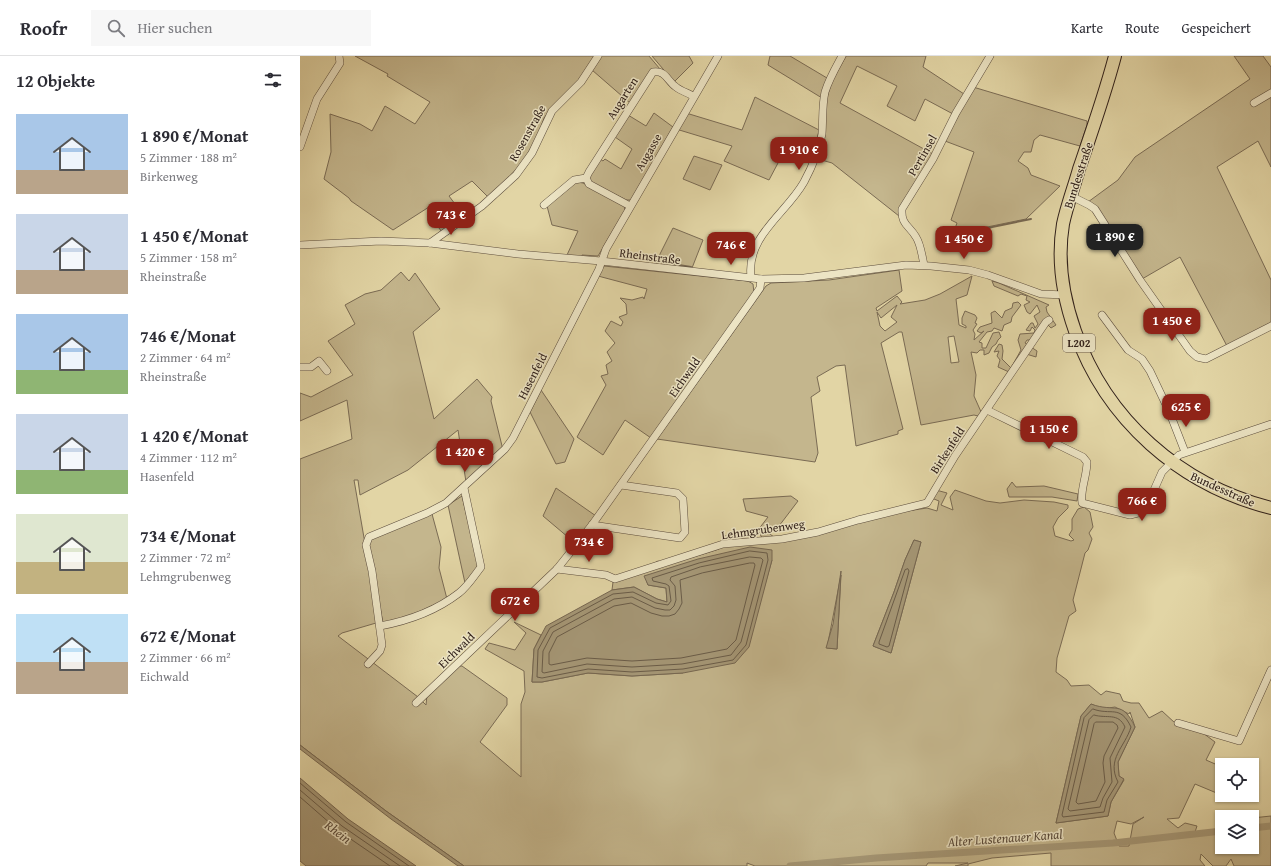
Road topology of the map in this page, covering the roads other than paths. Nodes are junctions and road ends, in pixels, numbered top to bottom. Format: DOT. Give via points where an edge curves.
graph roads {
  1 [pos="339,56"];
  2 [pos="598,56"];
  3 [pos="718,56"];
  4 [pos="842,56"];
  5 [pos="990,56"];
  6 [pos="1115,56"];
  7 [pos="1271,93"];
  8 [pos="693,96"];
  9 [pos="1254,103"];
  10 [pos="301,138"];
  11 [pos="300,147"];
  12 [pos="586,178"];
  13 [pos="1071,196"];
  14 [pos="544,205"];
  15 [pos="630,206"];
  16 [pos="430,242"];
  17 [pos="300,245"];
  18 [pos="601,261"];
  19 [pos="924,265"];
  20 [pos="751,277"];
  21 [pos="761,279"];
  22 [pos="1065,295"];
  23 [pos="1102,315"];
  24 [pos="1049,320"];
  25 [pos="1271,326"];
  26 [pos="300,367"];
  27 [pos="327,371"];
  28 [pos="987,410"];
  29 [pos="1271,424"];
  30 [pos="1185,452"];
  31 [pos="1172,463"];
  32 [pos="621,485"];
  33 [pos="464,488"];
  34 [pos="927,504"];
  35 [pos="1271,508"];
  36 [pos="592,525"];
  37 [pos="557,569"];
  38 [pos="380,626"];
  39 [pos="368,664"];
  40 [pos="1271,670"];
  41 [pos="416,703"];
  42 [pos="1178,723"];
  1 -- 10 [label="street" via="340,63 317,99"];
  2 -- 16 [label="street, Rosenstraße" via="581,82 552,111 537,144 516,175 482,206"];
  3 -- 8 [label="street, Augasse"];
  4 -- 20 [label="street" via="825,93 822,134 814,163 800,189 766,229 756,246 752,256"];
  5 -- 19 [label="street, Pertinsel" via="902,209 904,222 917,238"];
  6 -- 13 [label="main road, Bundesstraße / L202"];
  7 -- 9 [label="street"];
  8 -- 12 [label="street, Augarten" via="676,88 661,73 653,72"];
  8 -- 15 [label="street, Augasse"];
  10 -- 11 [label="street"];
  12 -- 14 [label="street" via="574,180"];
  12 -- 15 [label="street" via="589,184"];
  13 -- 22 [label="main road, Bundesstraße / L202" via="1063,225 1061,272"];
  13 -- 25 [label="street" via="1095,209 1140,280 1190,351 1197,357 1206,359"];
  15 -- 18 [label="street, Augasse"];
  16 -- 17 [label="street, Rheinstraße" via="381,241"];
  16 -- 18 [label="street, Rheinstraße" via="518,254"];
  18 -- 20 [label="street, Rheinstraße"];
  18 -- 33 [label="street, Hasenfeld" via="600,269 513,438"];
  19 -- 21 [label="street, Rheinstraße" via="804,278"];
  19 -- 22 [label="street, Rheinstraße" via="969,270 1041,294"];
  20 -- 21 [label="street, Rheinstraße"];
  21 -- 32 [label="street, Eichwald" via="760,288"];
  22 -- 31 [label="main road, Bundesstraße / L202" via="1081,347 1102,388 1130,425"];
  23 -- 30 [label="street" via="1128,350 1142,359 1150,370"];
  24 -- 28 [label="street, Birkenfeld"];
  26 -- 27 [label="street" via="311,367 319,362"];
  28 -- 31 [label="street" via="1083,457 1087,462 1087,474 1081,497 1082,503 1086,505 1130,515 1142,512 1162,472"];
  28 -- 34 [label="street, Birkenfeld" via="955,456"];
  29 -- 30 [label="street"];
  30 -- 31 [label="street"];
  31 -- 35 [label="main road, Bundesstraße / L202" via="1211,486"];
  32 -- 36 [label="street, Eichwald"];
  32 -- 36 [label="street" via="677,493 683,499 685,532 680,538"];
  33 -- 38 [label="street, Hasenfeld" via="433,510 367,540"];
  33 -- 38 [label="street" via="481,567 460,592 447,601 397,623"];
  34 -- 37 [label="street, Lehmgrubenweg" via="818,532 782,539 723,544 615,579 606,575"];
  36 -- 37 [label="street, Eichwald"];
  37 -- 41 [label="street, Eichwald"];
  38 -- 39 [label="street, Hasenfeld" via="382,645"];
  40 -- 42 [label="street" via="1239,741"];
}
